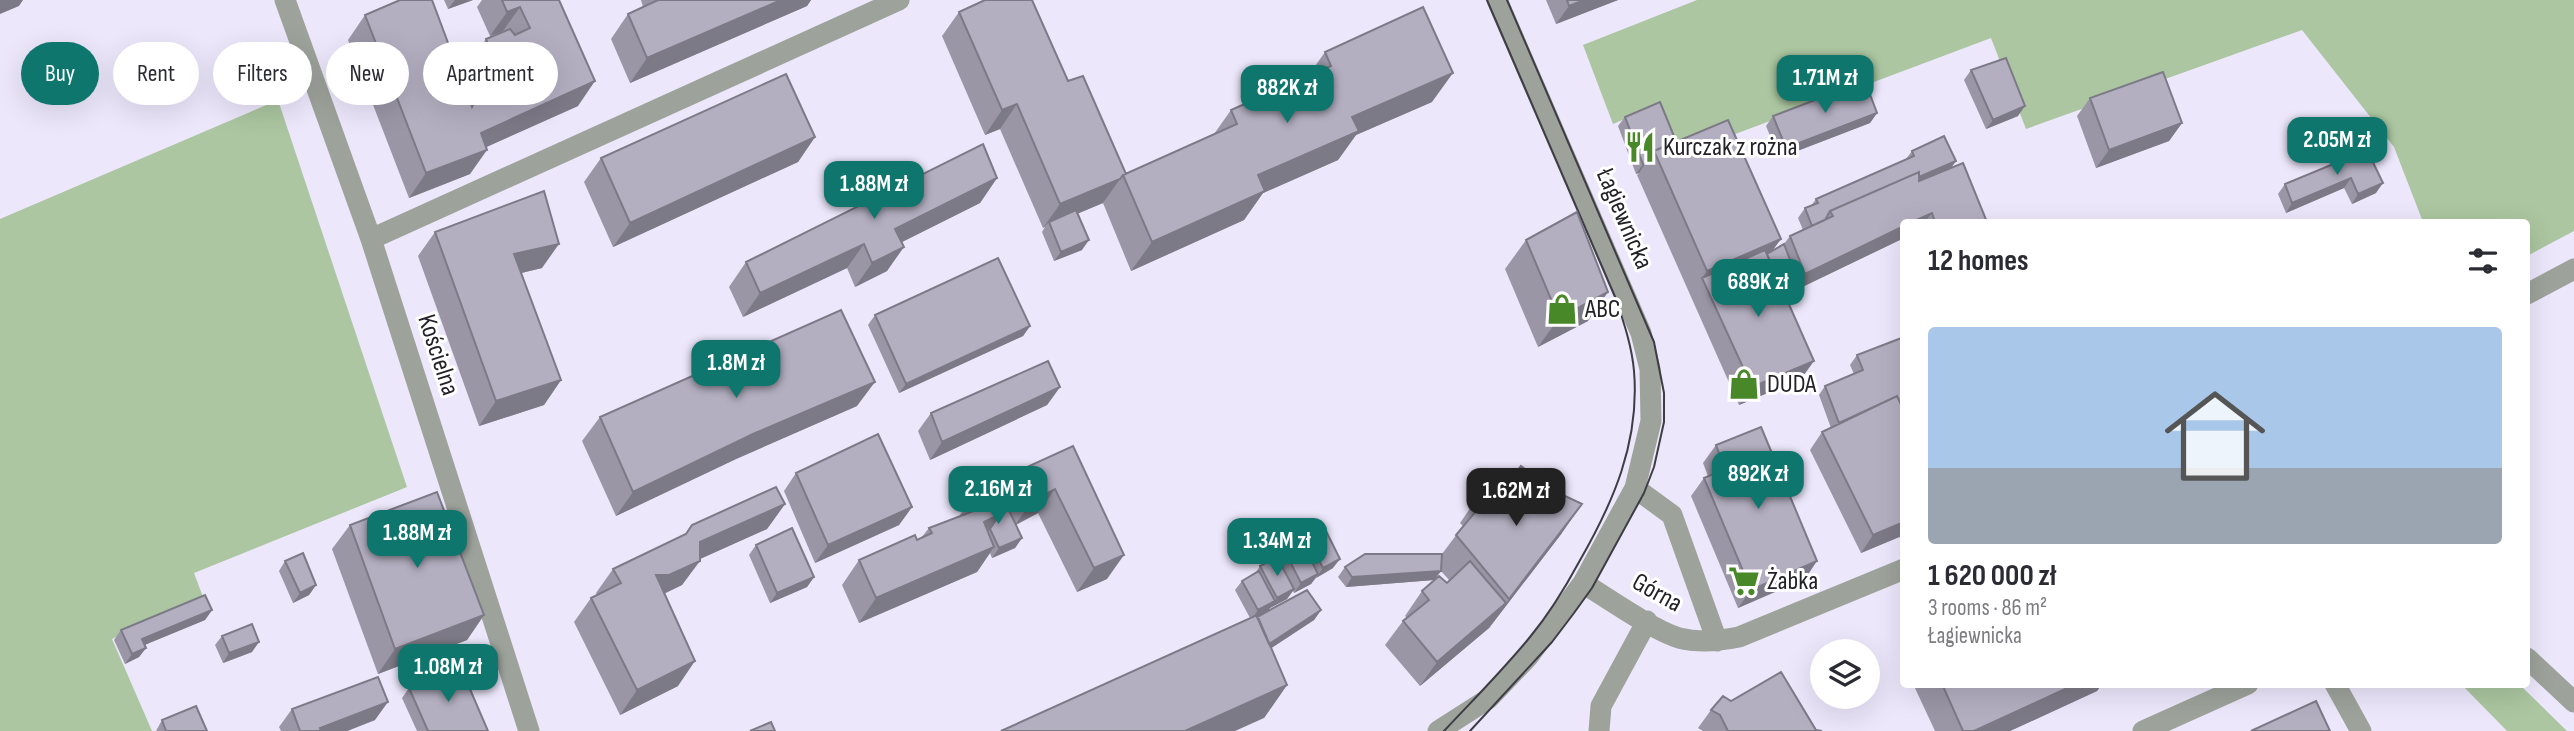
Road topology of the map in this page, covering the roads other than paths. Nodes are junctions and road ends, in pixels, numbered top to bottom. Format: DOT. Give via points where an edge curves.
graph roads {
  1 [pos="285,0"];
  2 [pos="899,0"];
  3 [pos="1497,0"];
  4 [pos="371,239"];
  5 [pos="2574,269"];
  6 [pos="2530,292"];
  7 [pos="1636,488"];
  8 [pos="1900,571"];
  9 [pos="1584,583"];
  10 [pos="1647,621"];
  11 [pos="1717,641"];
  12 [pos="2530,661"];
  13 [pos="2239,688"];
  14 [pos="2337,688"];
  15 [pos="2574,702"];
  16 [pos="529,731"];
  17 [pos="1438,731"];
  18 [pos="1599,731"];
  19 [pos="2143,731"];
  20 [pos="2361,731"];
  1 -- 4 [label="street, Kościelna"];
  2 -- 4 [label="street"];
  3 -- 7 [label="street, Łagiewnicka" via="1641,332 1650,369 1651,421"];
  4 -- 16 [label="street, Kościelna"];
  5 -- 6 [label="street"];
  7 -- 9 [label="street, Łagiewnicka"];
  7 -- 11 [label="street" via="1672,515"];
  8 -- 11 [label="street, Górna" via="1740,637"];
  9 -- 10 [label="street, Górna"];
  9 -- 17 [label="street, Łagiewnicka" via="1528,657 1488,699"];
  10 -- 11 [label="street, Górna" via="1679,638"];
  10 -- 18 [label="street" via="1601,706"];
  12 -- 15 [label="street"];
  13 -- 19 [label="street"];
  14 -- 20 [label="street"];
}
